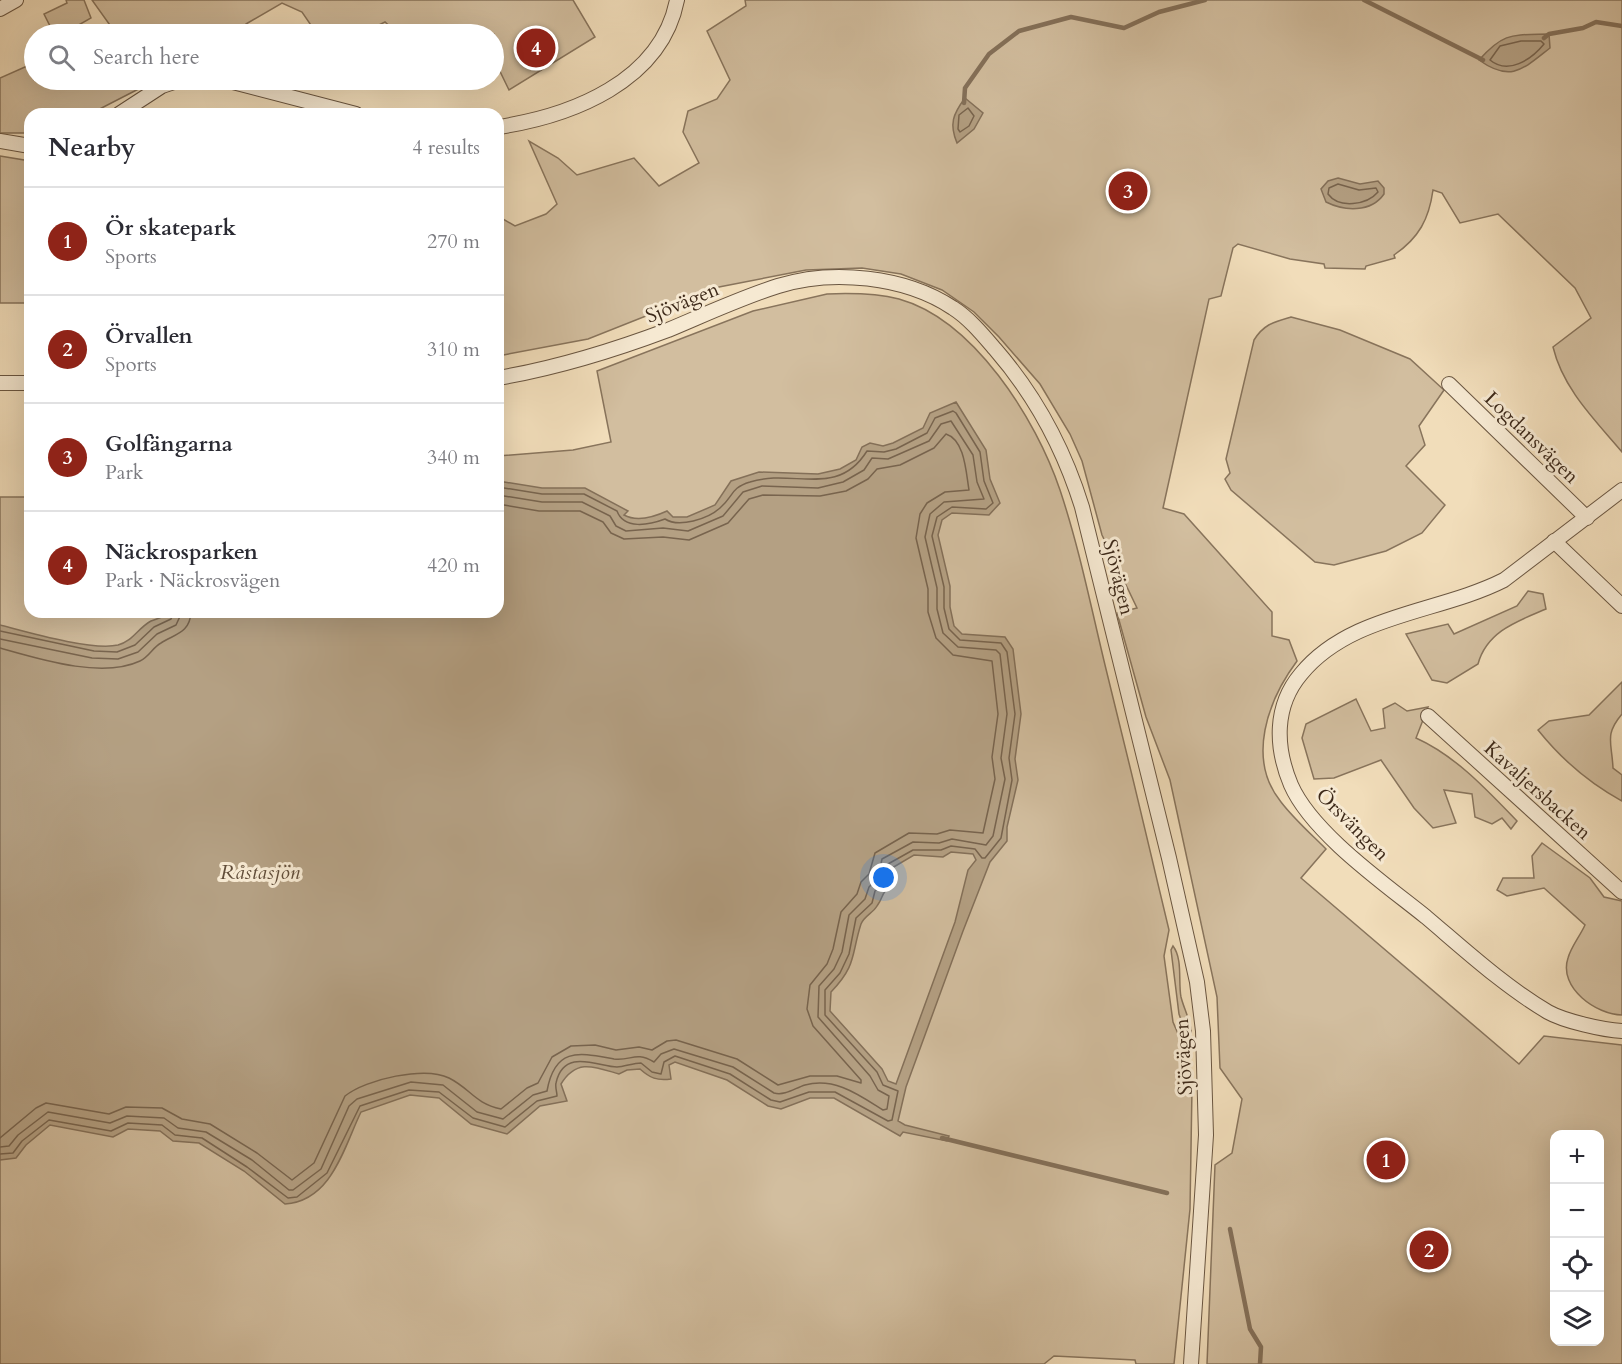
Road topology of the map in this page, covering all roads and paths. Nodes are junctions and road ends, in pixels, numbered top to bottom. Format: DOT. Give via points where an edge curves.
graph roads {
  1 [pos="16,0"];
  2 [pos="677,0"];
  3 [pos="0,9"];
  4 [pos="156,90"];
  5 [pos="264,90"];
  6 [pos="128,108"];
  7 [pos="333,108"];
  8 [pos="504,126"];
  9 [pos="0,141"];
  10 [pos="24,145"];
  11 [pos="504,377"];
  12 [pos="0,383"];
  13 [pos="24,383"];
  14 [pos="1449,384"];
  15 [pos="1622,490"];
  16 [pos="1587,518"];
  17 [pos="1554,541"];
  18 [pos="1622,606"];
  19 [pos="1428,716"];
  20 [pos="1622,892"];
  21 [pos="1622,1030"];
  22 [pos="1191,1364"];
  1 -- 3 [label="street"];
  2 -- 8 [label="street" via="666,30 646,62 617,87 547,117"];
  4 -- 6 [label="street"];
  5 -- 7 [label="street"];
  9 -- 10 [label="street"];
  11 -- 22 [label="street, Sjövägen" via="554,369 609,351 778,286 846,278 905,286 954,308 983,335 1030,394 1070,473 1082,507 1197,981 1205,1066 1206,1135"];
  12 -- 13 [label="street"];
  14 -- 16 [label="street, Logdansvägen"];
  15 -- 16 [label="street, Örsvängen"];
  16 -- 17 [label="street, Örsvängen"];
  17 -- 18 [label="street"];
  17 -- 21 [label="street, Örsvängen" via="1487,589 1389,620 1324,650 1300,675 1283,703 1278,731 1291,785 1313,817 1344,850 1481,963 1550,1013"];
  19 -- 20 [label="street, Kavaljersbacken"];
}
